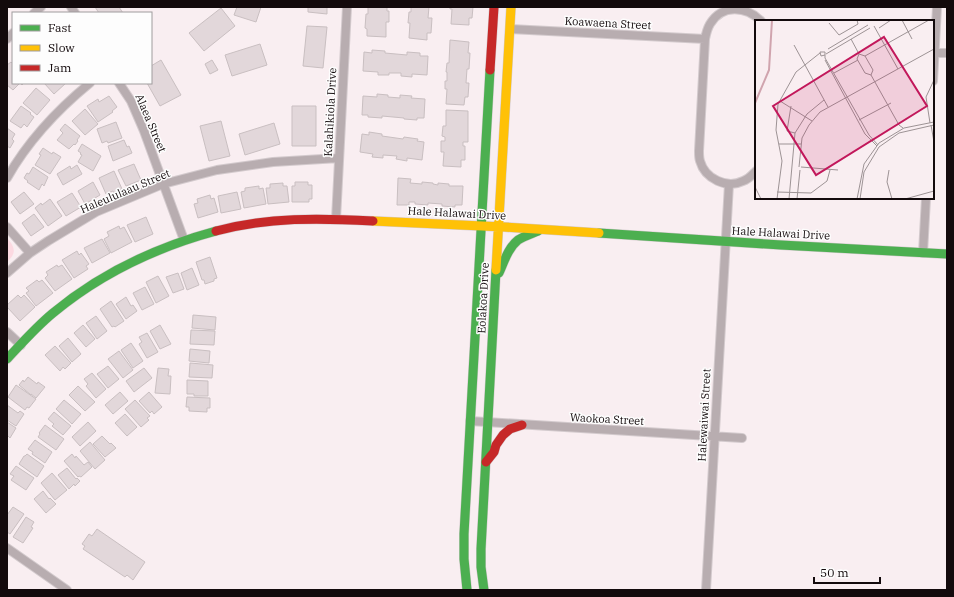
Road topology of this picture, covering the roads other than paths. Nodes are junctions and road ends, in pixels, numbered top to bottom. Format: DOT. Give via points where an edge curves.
graph roads {
  1 [pos="347,7"];
  2 [pos="511,7"];
  3 [pos="937,7"];
  4 [pos="494,8"];
  5 [pos="739,8"];
  6 [pos="760,20"];
  7 [pos="510,29"];
  8 [pos="705,39"];
  9 [pos="491,48"];
  10 [pos="934,53"];
  11 [pos="947,53"];
  12 [pos="89,84"];
  13 [pos="120,84"];
  14 [pos="338,158"];
  15 [pos="755,172"];
  16 [pos="7,178"];
  17 [pos="163,184"];
  18 [pos="729,184"];
  19 [pos="926,199"];
  20 [pos="336,219"];
  21 [pos="481,226"];
  22 [pos="7,227"];
  23 [pos="498,227"];
  24 [pos="540,230"];
  25 [pos="184,240"];
  26 [pos="725,242"];
  27 [pos="30,253"];
  28 [pos="923,253"];
  29 [pos="947,254"];
  30 [pos="7,273"];
  31 [pos="496,281"];
  32 [pos="7,332"];
  33 [pos="21,345"];
  34 [pos="7,359"];
  35 [pos="470,421"];
  36 [pos="488,422"];
  37 [pos="522,424"];
  38 [pos="714,436"];
  39 [pos="742,438"];
  40 [pos="486,462"];
  41 [pos="7,548"];
  42 [pos="67,590"];
  43 [pos="467,590"];
  44 [pos="484,590"];
  45 [pos="706,590"];
  1 -- 14 [label="street, Kalahikiola Drive"];
  2 -- 7 [label="street, Eolakoa Drive"];
  3 -- 10 [label="street"];
  4 -- 7 [label="street" via="501,23"];
  4 -- 9 [label="street, Eolakoa Drive"];
  5 -- 6 [label="street"];
  5 -- 8 [label="street" via="715,18"];
  7 -- 8 [label="street, Koawaena Street"];
  7 -- 9 [label="street" via="498,36"];
  7 -- 23 [label="street, Eolakoa Drive"];
  8 -- 18 [label="street" via="698,151 703,169 709,176 716,181"];
  9 -- 21 [label="street, Eolakoa Drive"];
  10 -- 11 [label="street"];
  12 -- 16 [label="street" via="40,130"];
  13 -- 17 [label="street, Alaea Street" via="131,101 144,131"];
  14 -- 17 [label="street, Haleululaau Street" via="273,162 217,170"];
  14 -- 20 [label="street, Kalahikiola Drive"];
  15 -- 18 [label="street" via="742,182"];
  17 -- 25 [label="street, Alaea Street"];
  17 -- 27 [label="street, Haleululaau Street" via="96,212"];
  18 -- 26 [label="street"];
  19 -- 28 [label="street"];
  20 -- 21 [label="street, Hale Halawai Drive"];
  20 -- 25 [label="street, Hale Halawai Drive" via="267,221 230,227"];
  21 -- 23 [label="street, Hale Halawai Drive"];
  21 -- 35 [label="street, Eolakoa Drive"];
  22 -- 27 [label="street"];
  23 -- 24 [label="street, Hale Halawai Drive"];
  23 -- 31 [label="street, Eolakoa Drive"];
  24 -- 26 [label="street, Hale Halawai Drive"];
  24 -- 31 [label="street" via="522,238 513,246"];
  25 -- 33 [label="street, Hale Halawai Drive" via="149,255 91,286 53,314"];
  26 -- 28 [label="street, Hale Halawai Drive"];
  26 -- 38 [label="street, Halewaiwai Street"];
  27 -- 30 [label="street, Haleululaau Street"];
  28 -- 29 [label="street, Hale Halawai Drive"];
  31 -- 36 [label="street, Eolakoa Drive"];
  32 -- 33 [label="street"];
  33 -- 34 [label="street, Hale Halawai Drive"];
  35 -- 36 [label="street, Waokoa Street"];
  35 -- 43 [label="street, Eolakoa Drive" via="464,534"];
  36 -- 37 [label="street, Waokoa Street"];
  36 -- 40 [label="street, Eolakoa Drive"];
  37 -- 38 [label="street, Waokoa Street"];
  37 -- 40 [label="street" via="503,435"];
  38 -- 39 [label="street, Waokoa Street"];
  38 -- 45 [label="street, Halewaiwai Street"];
  40 -- 44 [label="street, Eolakoa Drive" via="481,549"];
  41 -- 42 [label="street"];
}
